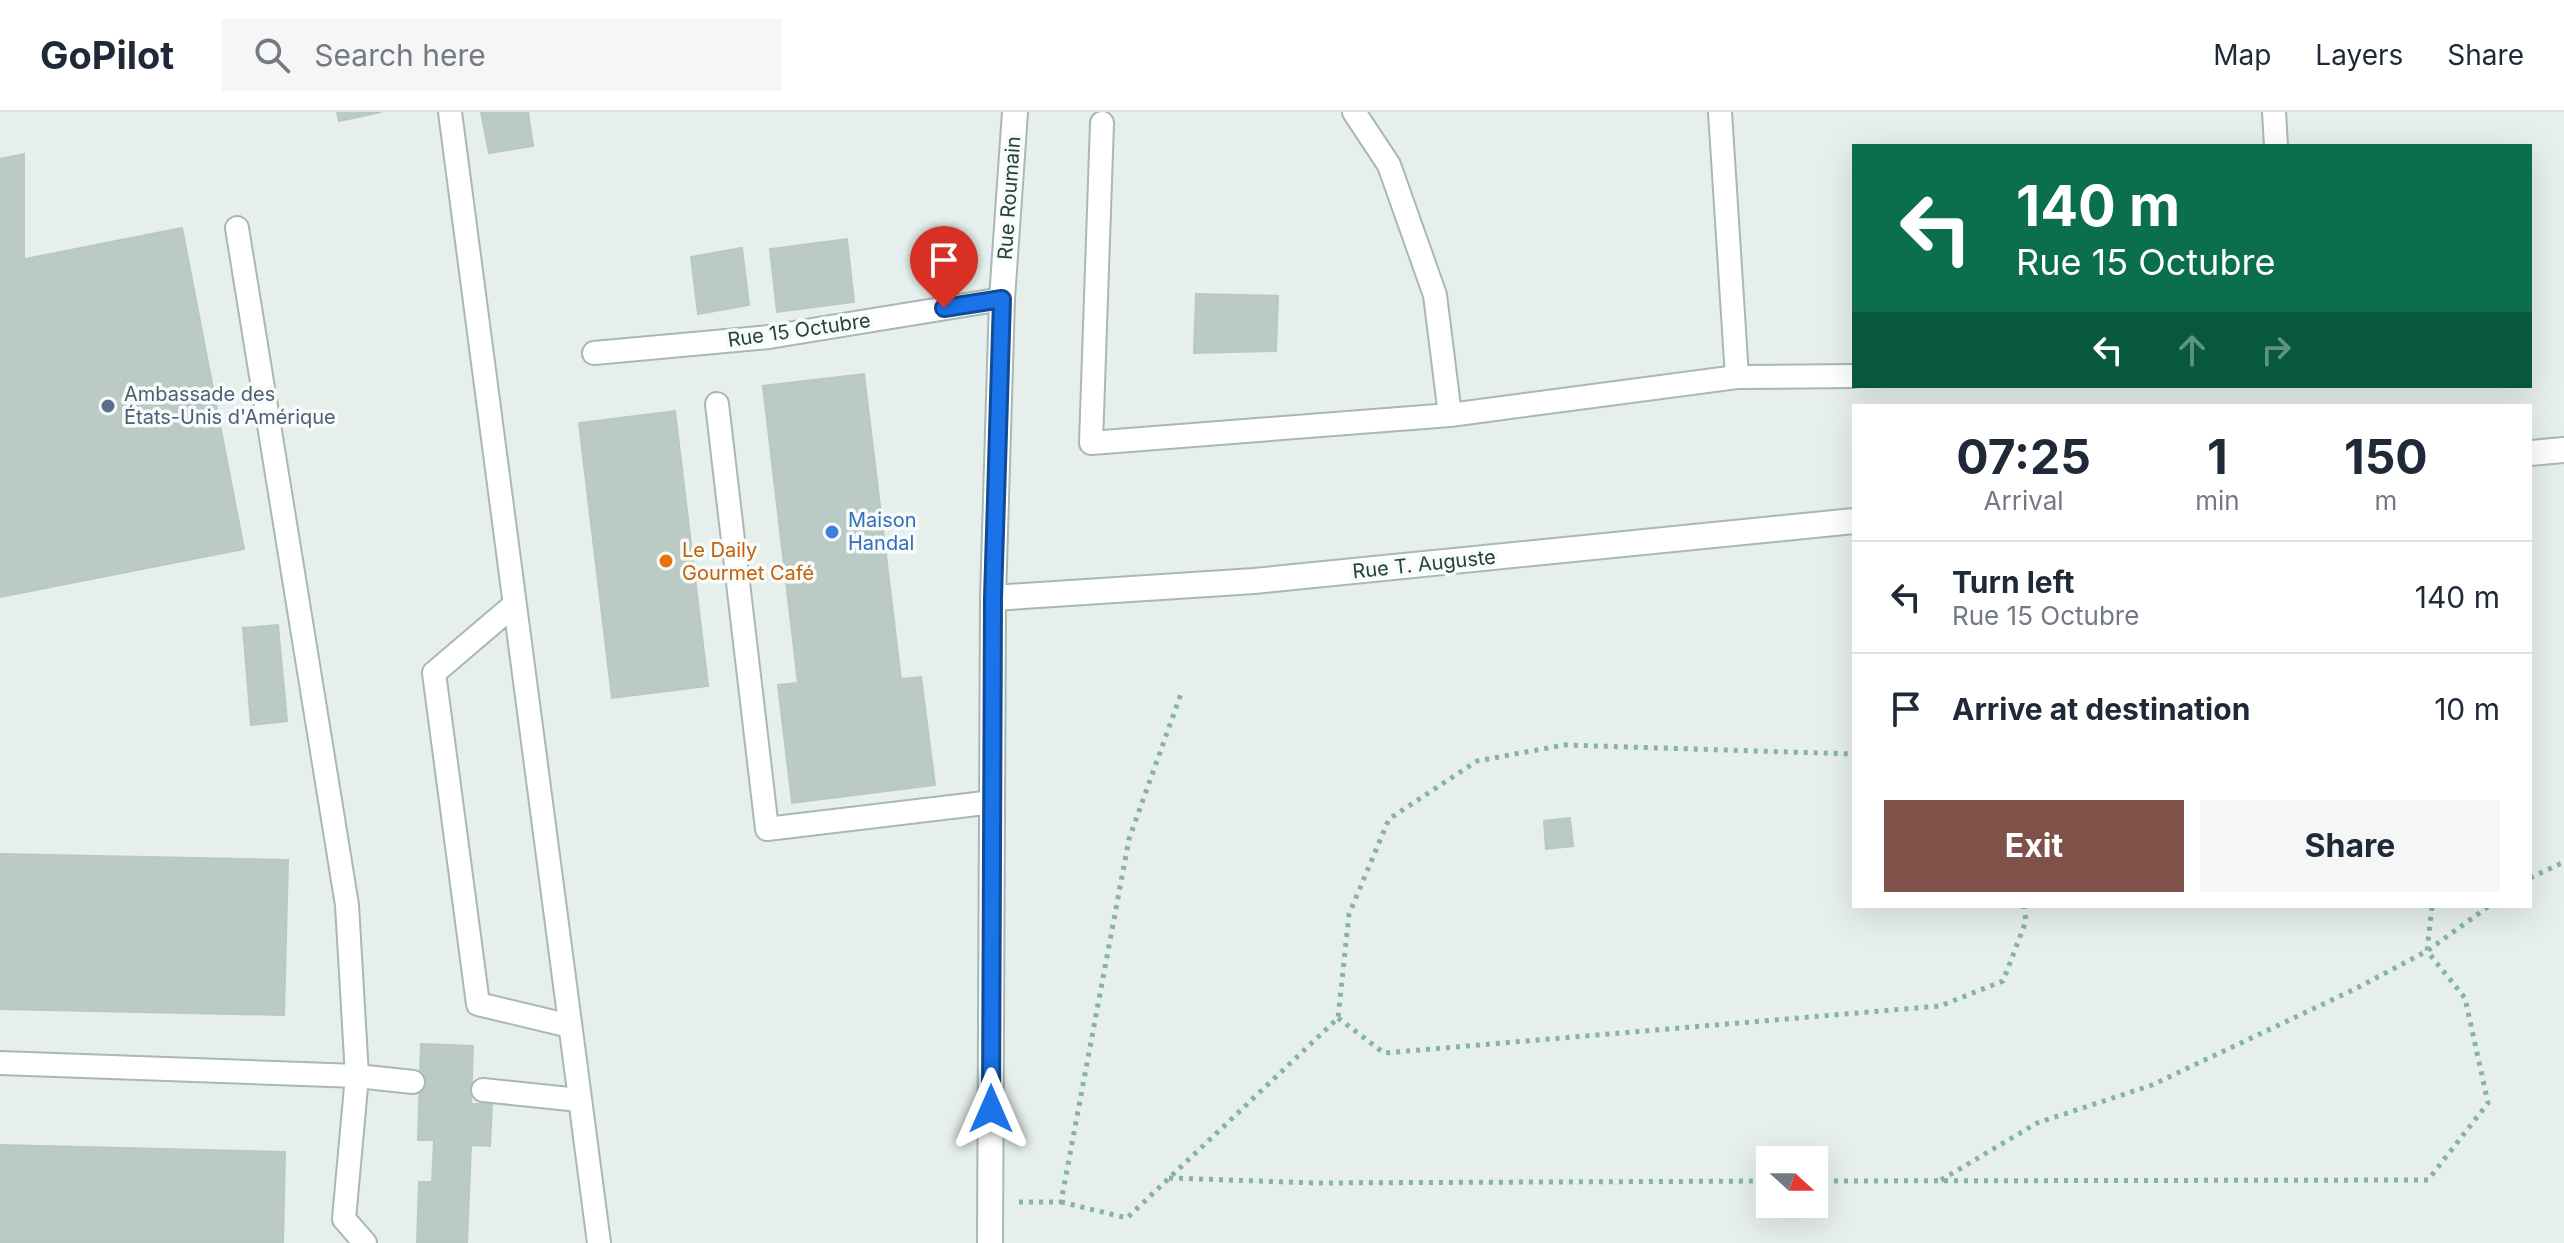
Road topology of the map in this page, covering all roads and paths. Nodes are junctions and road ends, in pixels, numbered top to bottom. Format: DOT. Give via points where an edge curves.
graph roads {
  1 [pos="450,112"];
  2 [pos="1015,112"];
  3 [pos="1354,112"];
  4 [pos="1720,112"];
  5 [pos="2274,112"];
  6 [pos="1102,123"];
  7 [pos="2276,144"];
  8 [pos="237,228"];
  9 [pos="1002,299"];
  10 [pos="594,353"];
  11 [pos="1852,376"];
  12 [pos="1737,377"];
  13 [pos="717,404"];
  14 [pos="1450,415"];
  15 [pos="2564,450"];
  16 [pos="2532,453"];
  17 [pos="1852,521"];
  18 [pos="993,598"];
  19 [pos="514,605"];
  20 [pos="1182,691"];
  21 [pos="1852,754"];
  22 [pos="993,802"];
  23 [pos="2564,862"];
  24 [pos="2532,877"];
  25 [pos="2024,908"];
  26 [pos="2432,908"];
  27 [pos="2486,908"];
  28 [pos="2427,951"];
  29 [pos="1338,1018"];
  30 [pos="570,1026"];
  31 [pos="0,1063"];
  32 [pos="357,1076"];
  33 [pos="413,1082"];
  34 [pos="483,1090"];
  35 [pos="579,1100"];
  36 [pos="1169,1178"];
  37 [pos="1756,1181"];
  38 [pos="1828,1181"];
  39 [pos="1940,1181"];
  40 [pos="990,1201"];
  41 [pos="1061,1202"];
  42 [pos="597,1235"];
  43 [pos="365,1243"];
  44 [pos="578,1243"];
  45 [pos="990,1243"];
  1 -- 19 [label="lane"];
  2 -- 9 [label="street, Rue Roumain"];
  3 -- 14 [label="lane" via="1389,165 1435,295"];
  4 -- 12 [label="lane"];
  5 -- 7 [label="lane"];
  6 -- 14 [label="lane" via="1091,443"];
  8 -- 32 [label="lane" via="347,905"];
  9 -- 10 [label="lane, Rue 15 Octubre" via="769,337"];
  9 -- 18 [label="street, Rue Roumain"];
  11 -- 12 [label="lane"];
  12 -- 14 [label="lane"];
  13 -- 22 [label="lane" via="767,829"];
  15 -- 16 [label="street"];
  17 -- 18 [label="street, Rue T. Auguste" via="1254,581"];
  18 -- 22 [label="street, Rue Roumain"];
  19 -- 30 [label="lane"];
  19 -- 30 [label="lane" via="434,673 478,1004"];
  20 -- 41 [label="path" via="1129,839"];
  21 -- 29 [label="path" via="1564,745 1477,761 1389,819 1349,914"];
  22 -- 40 [label="street, Rue Roumain"];
  23 -- 24 [label="path"];
  25 -- 29 [label="path" via="2026,921 2003,981 1940,1006 1384,1053"];
  26 -- 28 [label="path"];
  27 -- 28 [label="path"];
  28 -- 39 [label="path" via="2152,1085 2037,1123"];
  28 -- 39 [label="path" via="2465,998 2488,1103 2428,1180"];
  29 -- 36 [label="path"];
  30 -- 35 [label="lane"];
  31 -- 32 [label="lane"];
  32 -- 33 [label="lane"];
  32 -- 43 [label="lane" via="344,1219"];
  34 -- 35 [label="lane"];
  35 -- 42 [label="lane"];
  36 -- 37 [label="path" via="1316,1183"];
  36 -- 41 [label="path" via="1127,1218"];
  38 -- 39 [label="path"];
  40 -- 41 [label="path"];
  40 -- 45 [label="street, Rue Roumain"];
  42 -- 44 [label="lane"];
}
